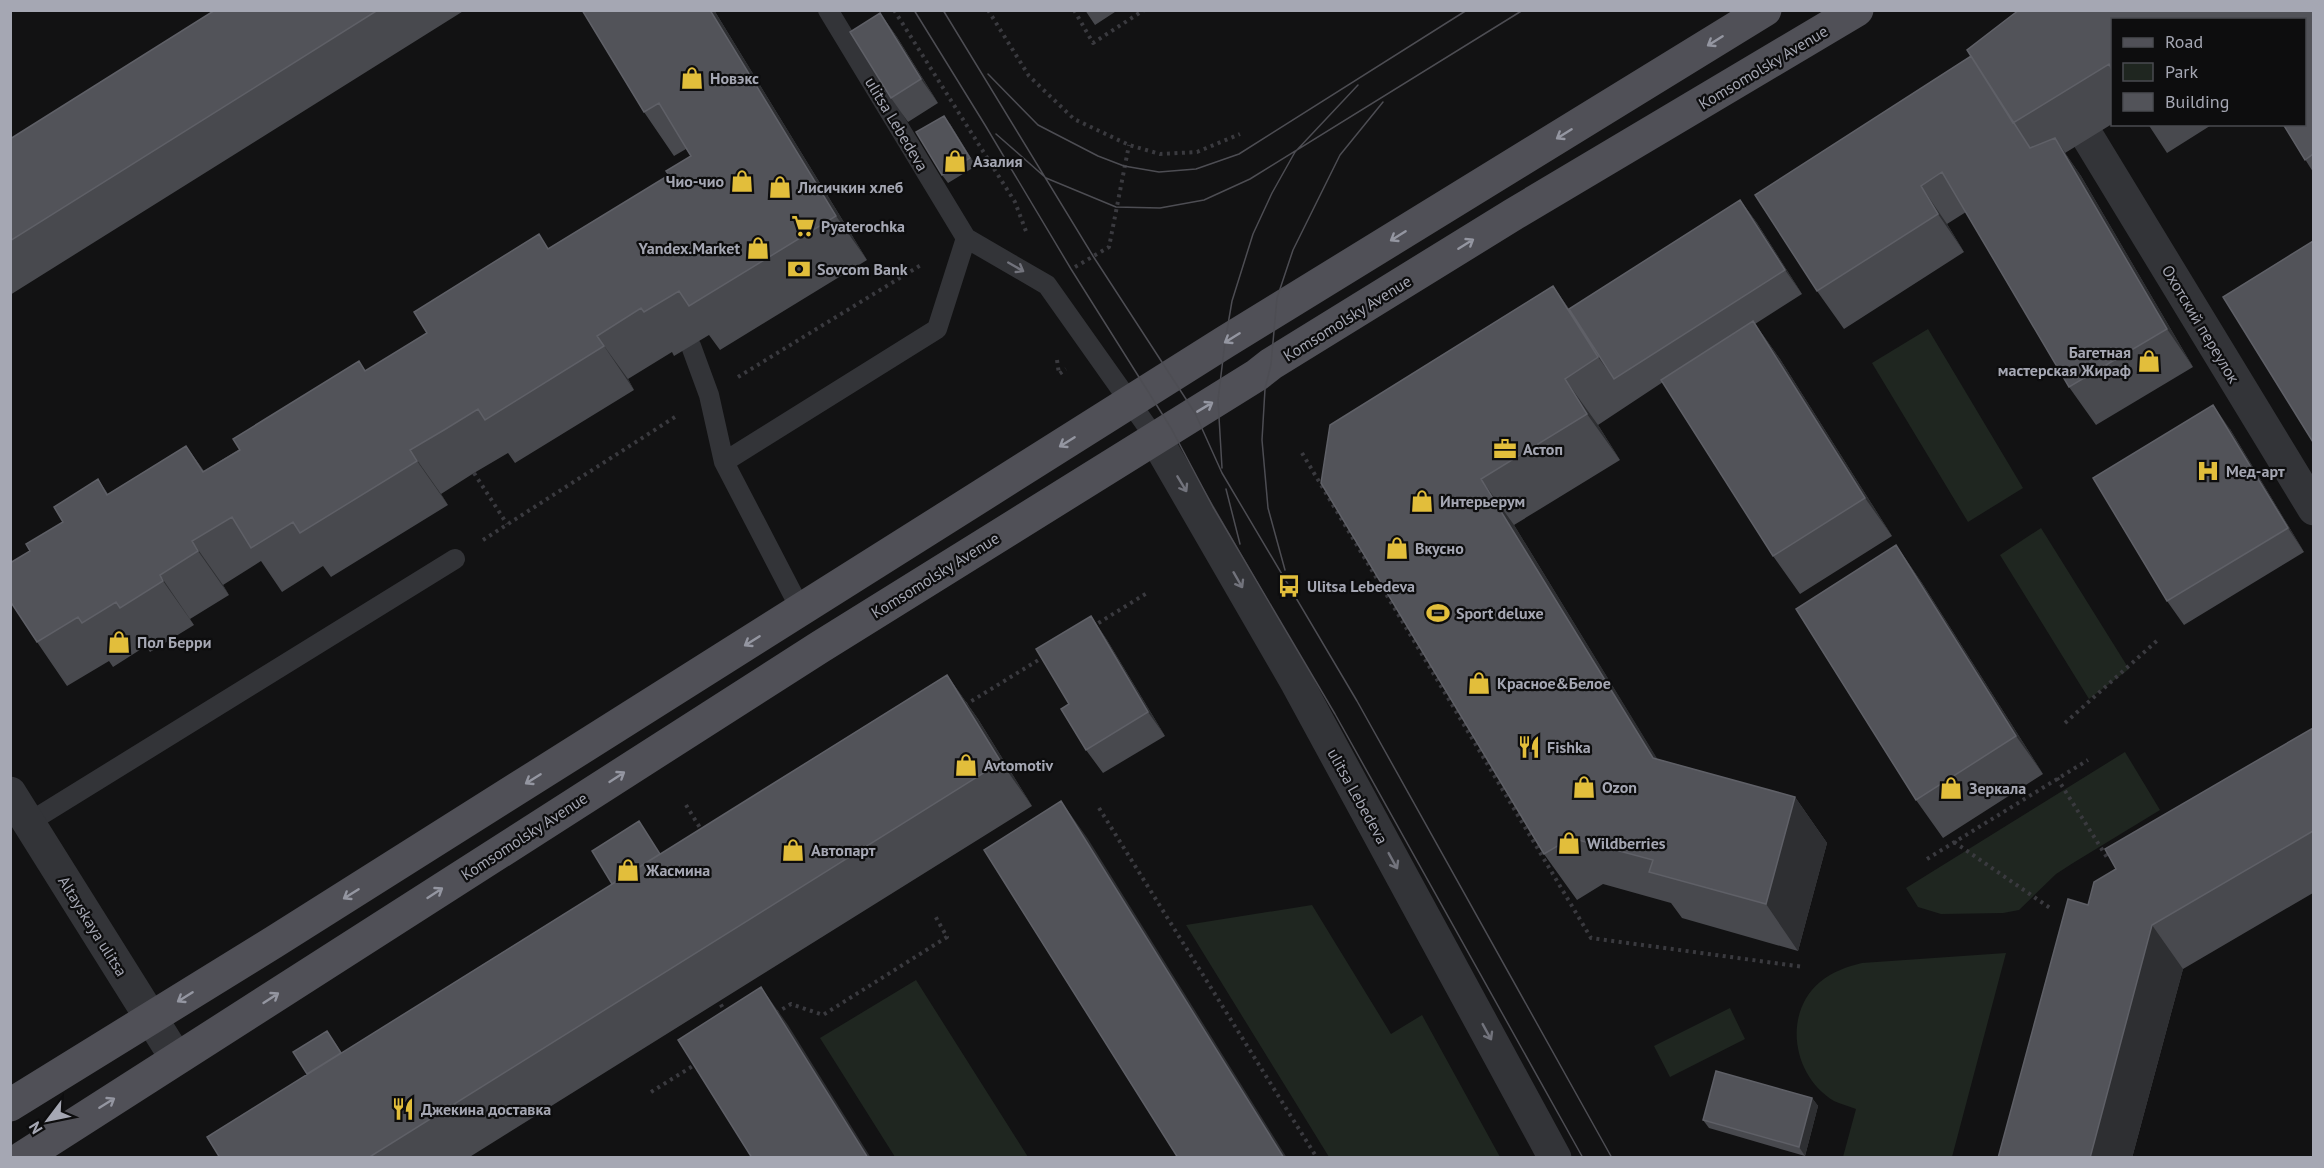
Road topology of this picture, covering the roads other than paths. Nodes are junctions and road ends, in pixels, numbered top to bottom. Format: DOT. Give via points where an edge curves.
graph roads {
  1 [pos="828,10"];
  2 [pos="1765,10"];
  3 [pos="1857,10"];
  4 [pos="2089,139"];
  5 [pos="966,238"];
  6 [pos="691,346"];
  7 [pos="1130,402"];
  8 [pos="1156,439"];
  9 [pos="724,462"];
  10 [pos="2313,509"];
  11 [pos="455,559"];
  12 [pos="801,610"];
  13 [pos="10,793"];
  14 [pos="28,823"];
  15 [pos="151,1018"];
  16 [pos="176,1058"];
  17 [pos="10,1105"];
  18 [pos="22,1158"];
  19 [pos="1555,1158"];
  1 -- 5 [label="lane, ulitsa Lebedeva"];
  2 -- 7 [label="main road, one-way"];
  8 -- 3 [label="main road, Komsomolsky Avenue, one-way" via="1514,214"];
  4 -- 10 [label="street, Охотский переулок"];
  5 -- 7 [label="lane, one-way" via="1047,285"];
  5 -- 9 [label="lane" via="937,329"];
  6 -- 9 [label="lane" via="709,395"];
  7 -- 8 [label="lane"];
  7 -- 12 [label="main road, one-way"];
  16 -- 8 [label="main road, Komsomolsky Avenue, one-way" via="830,641"];
  8 -- 19 [label="street, ulitsa Lebedeva, one-way" via="1297,683"];
  9 -- 12 [label="lane"];
  11 -- 14 [label="lane"];
  12 -- 15 [label="main road, one-way"];
  13 -- 14 [label="street, Altayskaya ulitsa"];
  14 -- 15 [label="street, Altayskaya ulitsa"];
  15 -- 16 [label="street, Altayskaya ulitsa"];
  15 -- 17 [label="main road"];
  18 -- 16 [label="main road, Komsomolsky Avenue, one-way"];
}
